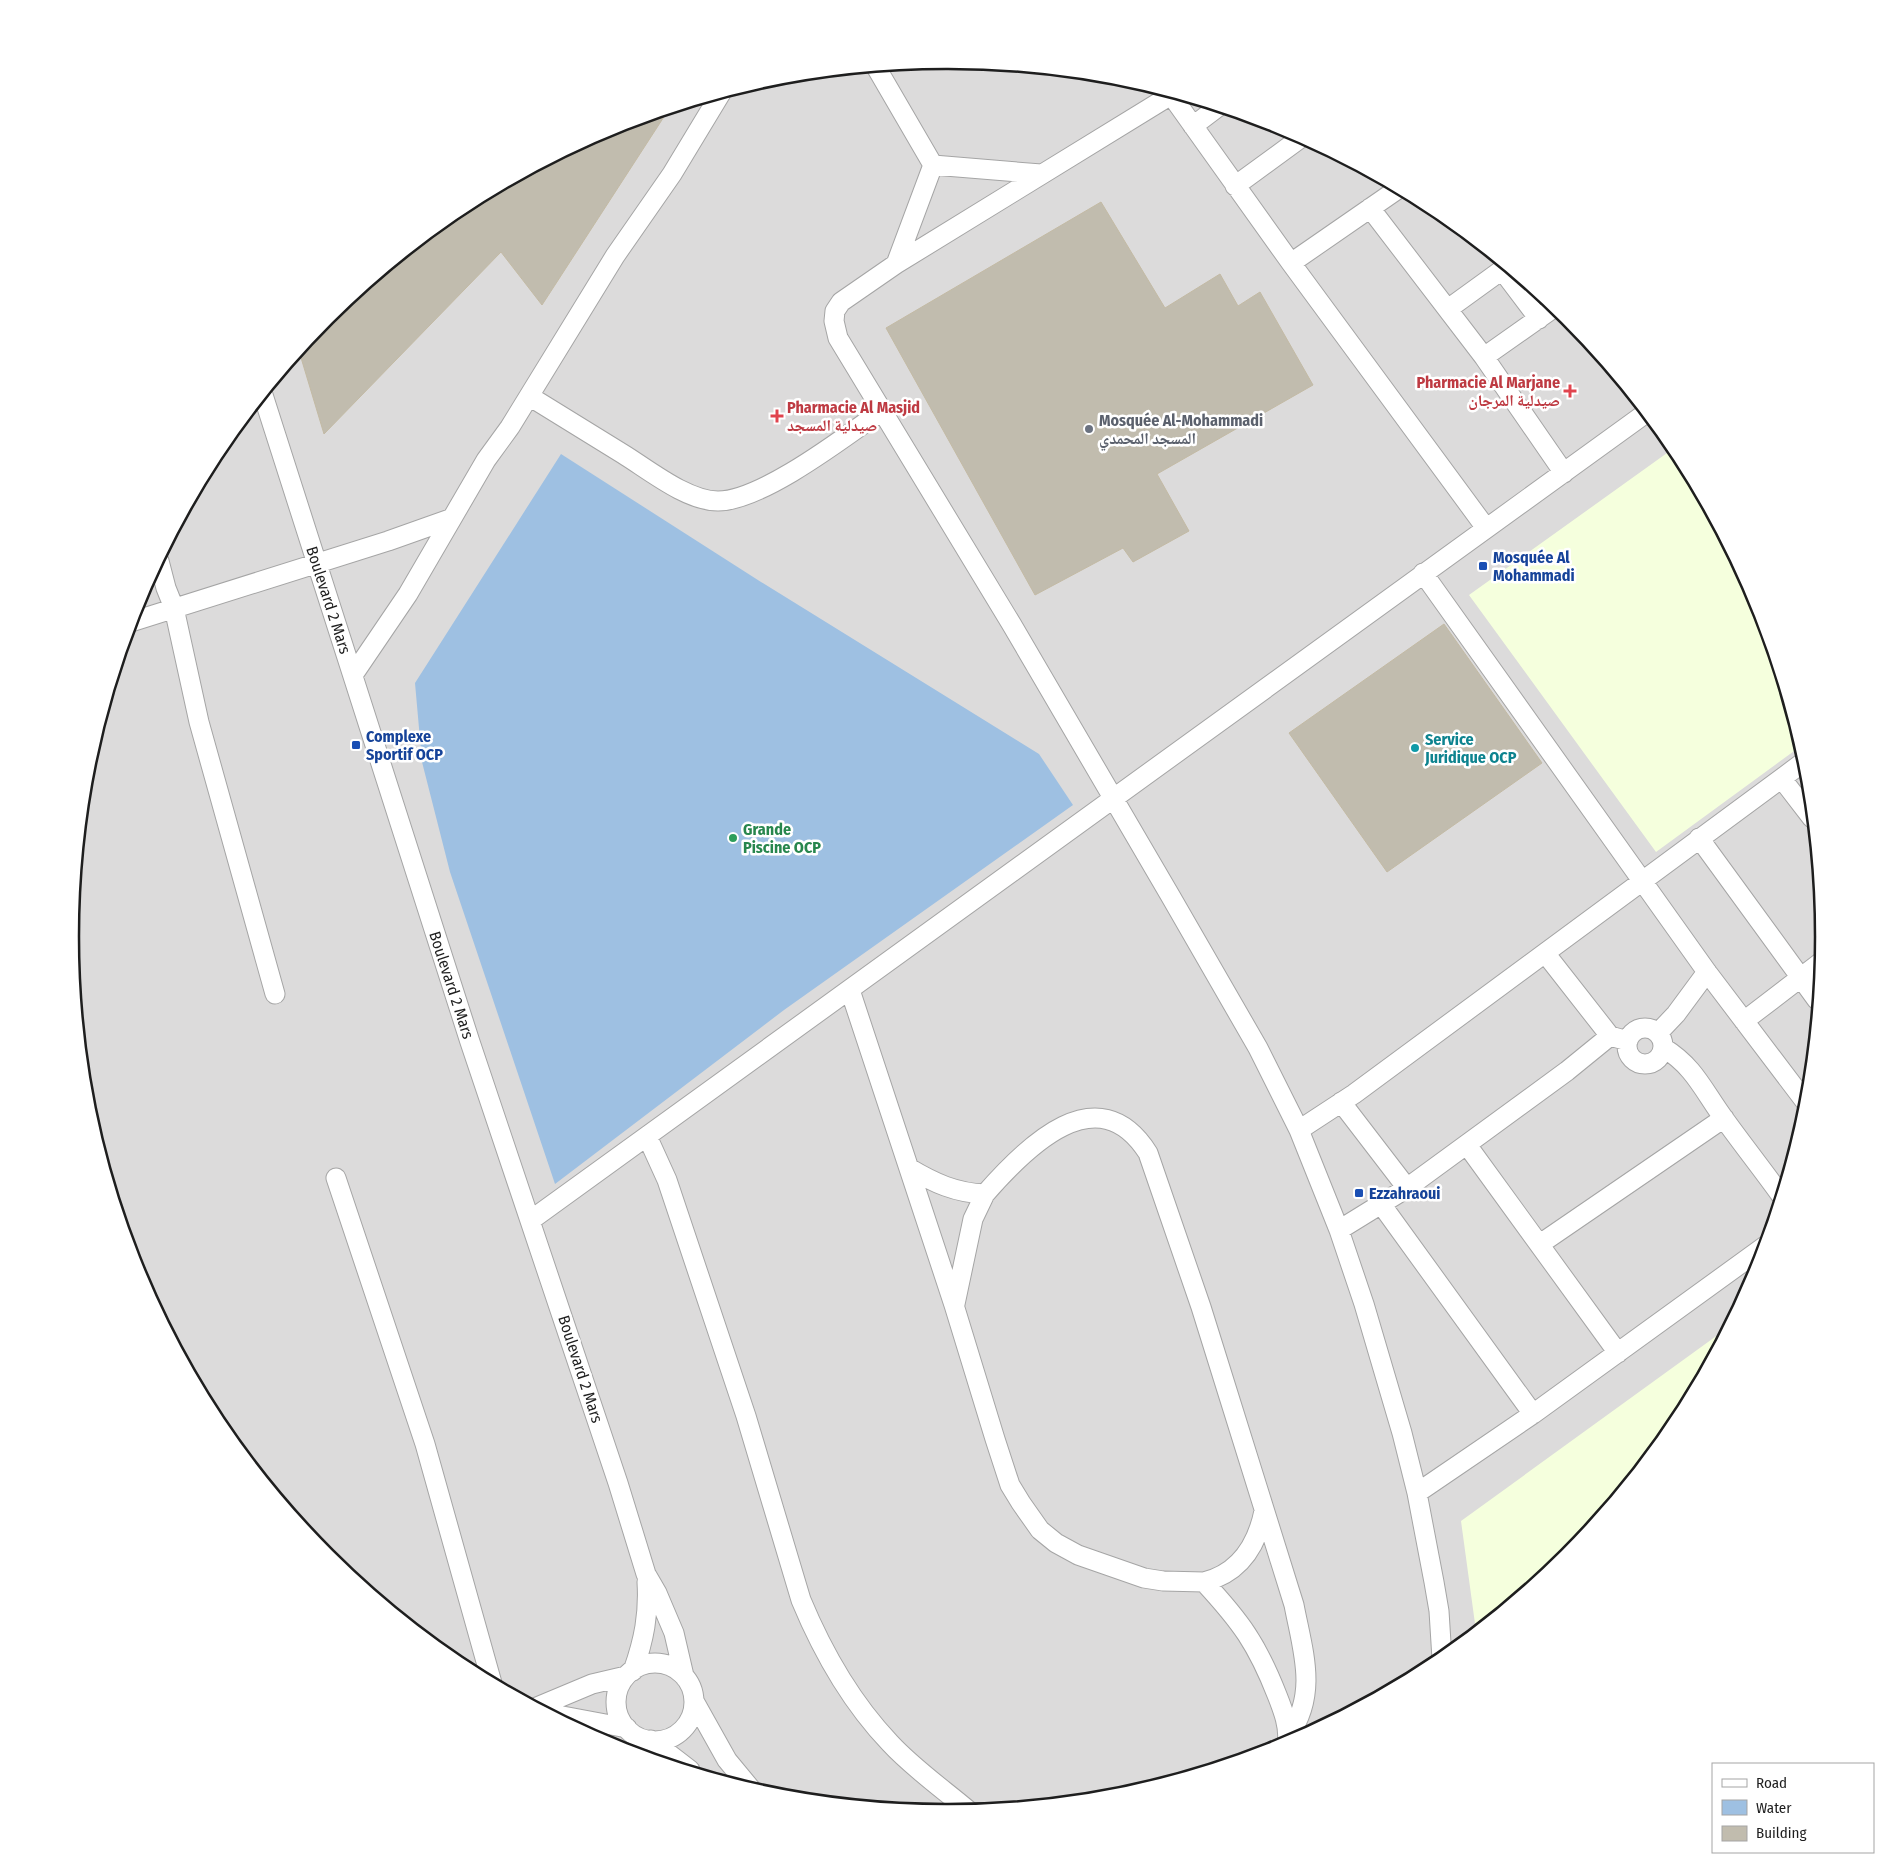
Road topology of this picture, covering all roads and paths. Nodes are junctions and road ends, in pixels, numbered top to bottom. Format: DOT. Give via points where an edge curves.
graph roads {
  1 [pos="879,72"];
  2 [pos="1166,97"];
  3 [pos="1173,98"];
  4 [pos="718,99"];
  5 [pos="1213,111"];
  6 [pos="1193,126"];
  7 [pos="1295,142"];
  8 [pos="933,165"];
  9 [pos="1041,174"];
  10 [pos="1235,186"];
  11 [pos="1393,192"];
  12 [pos="1370,208"];
  13 [pos="1291,263"];
  14 [pos="896,264"];
  15 [pos="1502,270"];
  16 [pos="1510,276"];
  17 [pos="1448,309"];
  18 [pos="1549,312"];
  19 [pos="1539,319"];
  20 [pos="1484,357"];
  21 [pos="529,396"];
  22 [pos="265,401"];
  23 [pos="883,410"];
  24 [pos="1641,416"];
  25 [pos="1564,473"];
  26 [pos="450,519"];
  27 [pos="1486,528"];
  28 [pos="316,562"];
  29 [pos="161,570"];
  30 [pos="1424,574"];
  31 [pos="174,608"];
  32 [pos="139,619"];
  33 [pos="353,675"];
  34 [pos="1798,767"];
  35 [pos="1782,779"];
  36 [pos="1113,801"];
  37 [pos="1805,808"];
  38 [pos="1699,838"];
  39 [pos="1642,882"];
  40 [pos="1545,953"];
  41 [pos="1814,967"];
  42 [pos="1707,972"];
  43 [pos="1800,977"];
  44 [pos="850,990"];
  45 [pos="275,994"];
  46 [pos="1813,994"];
  47 [pos="1744,1020"];
  48 [pos="1619,1039"];
  49 [pos="1661,1040"];
  50 [pos="1800,1094"];
  51 [pos="1341,1102"];
  52 [pos="1724,1118"];
  53 [pos="1299,1130"];
  54 [pos="647,1136"];
  55 [pos="1467,1145"];
  56 [pos="909,1168"];
  57 [pos="336,1178"];
  58 [pos="1406,1188"];
  59 [pos="1777,1189"];
  60 [pos="985,1194"];
  61 [pos="1381,1204"];
  62 [pos="531,1220"];
  63 [pos="1339,1230"];
  64 [pos="1540,1244"];
  65 [pos="1755,1253"];
  66 [pos="954,1305"];
  67 [pos="1618,1353"];
  68 [pos="1533,1414"];
  69 [pos="1417,1493"];
  70 [pos="1265,1508"];
  71 [pos="646,1574"];
  72 [pos="1204,1582"];
  73 [pos="1441,1649"];
  74 [pos="490,1673"];
  75 [pos="630,1673"];
  76 [pos="684,1676"];
  77 [pos="694,1701"];
  78 [pos="544,1705"];
  79 [pos="567,1717"];
  80 [pos="627,1728"];
  81 [pos="1293,1732"];
  82 [pos="1287,1734"];
  83 [pos="651,1740"];
  84 [pos="679,1761"];
  85 [pos="743,1780"];
  86 [pos="960,1804"];
  1 -- 8 [label="street"];
  2 -- 9 [label="street"];
  3 -- 6 [label="street"];
  4 -- 21 [label="street" via="672,174 615,256"];
  5 -- 6 [label="street"];
  6 -- 10 [label="street"];
  7 -- 10 [label="street"];
  8 -- 9 [label="street"];
  8 -- 14 [label="street"];
  9 -- 14 [label="street"];
  10 -- 13 [label="street"];
  11 -- 12 [label="street"];
  12 -- 13 [label="street"];
  12 -- 17 [label="street"];
  13 -- 27 [label="street"];
  14 -- 23 [label="street" via="841,302 835,311 834,321 838,338"];
  15 -- 17 [label="street"];
  16 -- 19 [label="street"];
  17 -- 20 [label="street"];
  18 -- 19 [label="street"];
  19 -- 20 [label="street"];
  20 -- 25 [label="street"];
  21 -- 23 [label="street" via="676,487 706,500 718,501 734,499 763,488"];
  21 -- 26 [label="street"];
  22 -- 28 [label="street, Boulevard 2 Mars"];
  23 -- 36 [label="street"];
  24 -- 25 [label="street"];
  25 -- 27 [label="street"];
  26 -- 28 [label="street"];
  26 -- 33 [label="street" via="403,602"];
  27 -- 30 [label="street"];
  28 -- 31 [label="street"];
  28 -- 33 [label="street, Boulevard 2 Mars"];
  29 -- 31 [label="street"];
  30 -- 36 [label="street"];
  30 -- 39 [label="street"];
  31 -- 32 [label="street"];
  31 -- 45 [label="street" via="199,722"];
  33 -- 62 [label="street, Boulevard 2 Mars" via="470,1042"];
  34 -- 35 [label="street"];
  35 -- 37 [label="street"];
  35 -- 38 [label="street"];
  36 -- 44 [label="street"];
  36 -- 53 [label="street" via="1258,1048"];
  38 -- 39 [label="street"];
  38 -- 43 [label="street"];
  39 -- 40 [label="street"];
  39 -- 42 [label="street"];
  40 -- 48 [label="street"];
  40 -- 51 [label="street"];
  41 -- 43 [label="street"];
  42 -- 47 [label="street"];
  42 -- 49 [label="street"];
  43 -- 46 [label="street"];
  43 -- 47 [label="street"];
  44 -- 54 [label="street"];
  44 -- 56 [label="street"];
  47 -- 50 [label="street"];
  48 -- 49 [label="street" via="1647,1028"];
  48 -- 49 [label="street" via="1639,1064 1657,1060"];
  48 -- 55 [label="street" via="1567,1072"];
  49 -- 52 [label="street" via="1692,1071"];
  51 -- 53 [label="street"];
  51 -- 58 [label="street"];
  52 -- 59 [label="street"];
  52 -- 64 [label="street"];
  53 -- 63 [label="street"];
  54 -- 62 [label="street"];
  54 -- 86 [label="street" via="667,1180 746,1416 801,1600 826,1655 842,1683 890,1744"];
  55 -- 58 [label="street"];
  55 -- 64 [label="street"];
  56 -- 60 [label="street" via="941,1186"];
  56 -- 66 [label="street"];
  57 -- 74 [label="street" via="425,1444"];
  58 -- 61 [label="street"];
  60 -- 66 [label="street" via="973,1219"];
  60 -- 70 [label="street" via="1029,1150 1071,1122 1086,1118 1114,1120 1139,1138 1156,1175"];
  61 -- 63 [label="street"];
  61 -- 68 [label="street"];
  62 -- 71 [label="street, Boulevard 2 Mars"];
  63 -- 69 [label="street" via="1380,1356"];
  64 -- 67 [label="street"];
  65 -- 67 [label="street"];
  66 -- 72 [label="street" via="1010,1485 1040,1530 1078,1555 1144,1578"];
  67 -- 68 [label="street"];
  68 -- 69 [label="street"];
  69 -- 73 [label="street" via="1439,1611"];
  70 -- 72 [label="street" via="1254,1543 1243,1560 1225,1574"];
  70 -- 81 [label="street" via="1294,1605 1304,1666 1305,1702"];
  71 -- 75 [label="street" via="648,1607 644,1639"];
  71 -- 76 [label="street" via="666,1613"];
  72 -- 82 [label="street" via="1246,1630 1263,1658 1282,1708"];
  75 -- 76 [label="street" via="641,1666 660,1663"];
  75 -- 78 [label="street" via="592,1684"];
  75 -- 80 [label="street" via="618,1693 617,1703"];
  76 -- 77 [label="street"];
  77 -- 83 [label="street" via="685,1727 670,1738"];
  77 -- 85 [label="street" via="726,1760"];
  79 -- 80 [label="street"];
  80 -- 83 [label="street"];
  83 -- 84 [label="street"];
}
